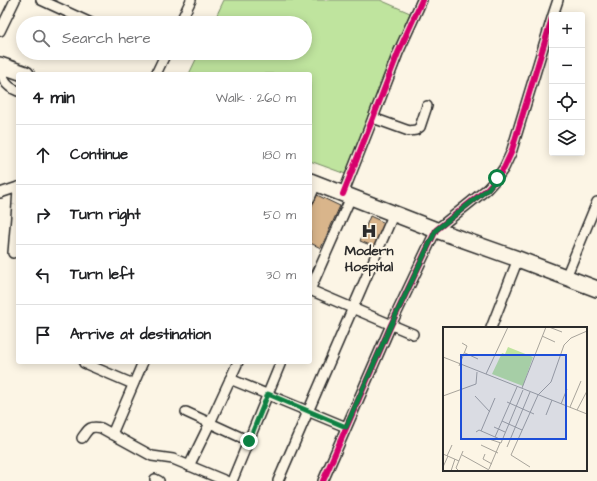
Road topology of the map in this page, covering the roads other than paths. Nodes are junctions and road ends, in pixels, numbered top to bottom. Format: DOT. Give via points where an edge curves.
graph roads {
  1 [pos="15,0"];
  2 [pos="41,0"];
  3 [pos="191,0"];
  4 [pos="422,0"];
  5 [pos="558,0"];
  6 [pos="554,12"];
  7 [pos="76,16"];
  8 [pos="183,16"];
  9 [pos="549,26"];
  10 [pos="0,31"];
  11 [pos="163,60"];
  12 [pos="0,65"];
  13 [pos="20,72"];
  14 [pos="157,72"];
  15 [pos="16,90"];
  16 [pos="427,106"];
  17 [pos="373,118"];
  18 [pos="313,183"];
  19 [pos="16,188"];
  20 [pos="0,193"];
  21 [pos="347,195"];
  22 [pos="597,202"];
  23 [pos="394,213"];
  24 [pos="16,217"];
  25 [pos="436,230"];
  26 [pos="13,253"];
  27 [pos="518,259"];
  28 [pos="566,277"];
  29 [pos="312,285"];
  30 [pos="597,289"];
  31 [pos="312,291"];
  32 [pos="352,309"];
  33 [pos="391,325"];
  34 [pos="490,327"];
  35 [pos="413,334"];
  36 [pos="86,364"];
  37 [pos="142,364"];
  38 [pos="237,364"];
  39 [pos="280,364"];
  40 [pos="230,379"];
  41 [pos="133,384"];
  42 [pos="268,394"];
  43 [pos="186,412"];
  44 [pos="308,412"];
  45 [pos="210,423"];
  46 [pos="346,427"];
  47 [pos="112,434"];
  48 [pos="82,438"];
  49 [pos="249,441"];
  50 [pos="190,466"];
  51 [pos="226,481"];
  52 [pos="232,481"];
  53 [pos="278,481"];
  54 [pos="323,481"];
  1 -- 10 [label="street"];
  2 -- 7 [label="street"];
  3 -- 8 [label="street"];
  4 -- 17 [label="street"];
  5 -- 6 [label="street"];
  9 -- 25 [label="street" via="512,153 504,168 488,189"];
  11 -- 14 [label="street"];
  12 -- 13 [label="highway"];
  12 -- 15 [label="street" via="4,82"];
  16 -- 17 [label="street" via="420,127 416,130"];
  17 -- 21 [label="street"];
  18 -- 21 [label="highway"];
  19 -- 20 [label="street"];
  21 -- 23 [label="highway"];
  21 -- 29 [label="street"];
  22 -- 28 [label="street"];
  23 -- 25 [label="highway"];
  23 -- 32 [label="street"];
  24 -- 26 [label="street"];
  25 -- 27 [label="highway"];
  25 -- 33 [label="street"];
  27 -- 28 [label="highway"];
  27 -- 34 [label="street"];
  28 -- 30 [label="highway"];
  31 -- 32 [label="street"];
  32 -- 33 [label="street"];
  32 -- 44 [label="street"];
  33 -- 35 [label="street"];
  33 -- 46 [label="street"];
  36 -- 41 [label="street"];
  37 -- 41 [label="street"];
  38 -- 40 [label="street"];
  39 -- 42 [label="street"];
  40 -- 42 [label="street"];
  40 -- 45 [label="street"];
  41 -- 47 [label="street"];
  42 -- 44 [label="street"];
  42 -- 49 [label="street"];
  43 -- 45 [label="street"];
  44 -- 46 [label="street"];
  44 -- 53 [label="street"];
  45 -- 49 [label="street"];
  45 -- 50 [label="street"];
  46 -- 54 [label="street"];
  47 -- 48 [label="street" via="101,428 92,427"];
  47 -- 50 [label="street" via="152,456 173,459"];
  49 -- 52 [label="street"];
  50 -- 51 [label="street"];
}
